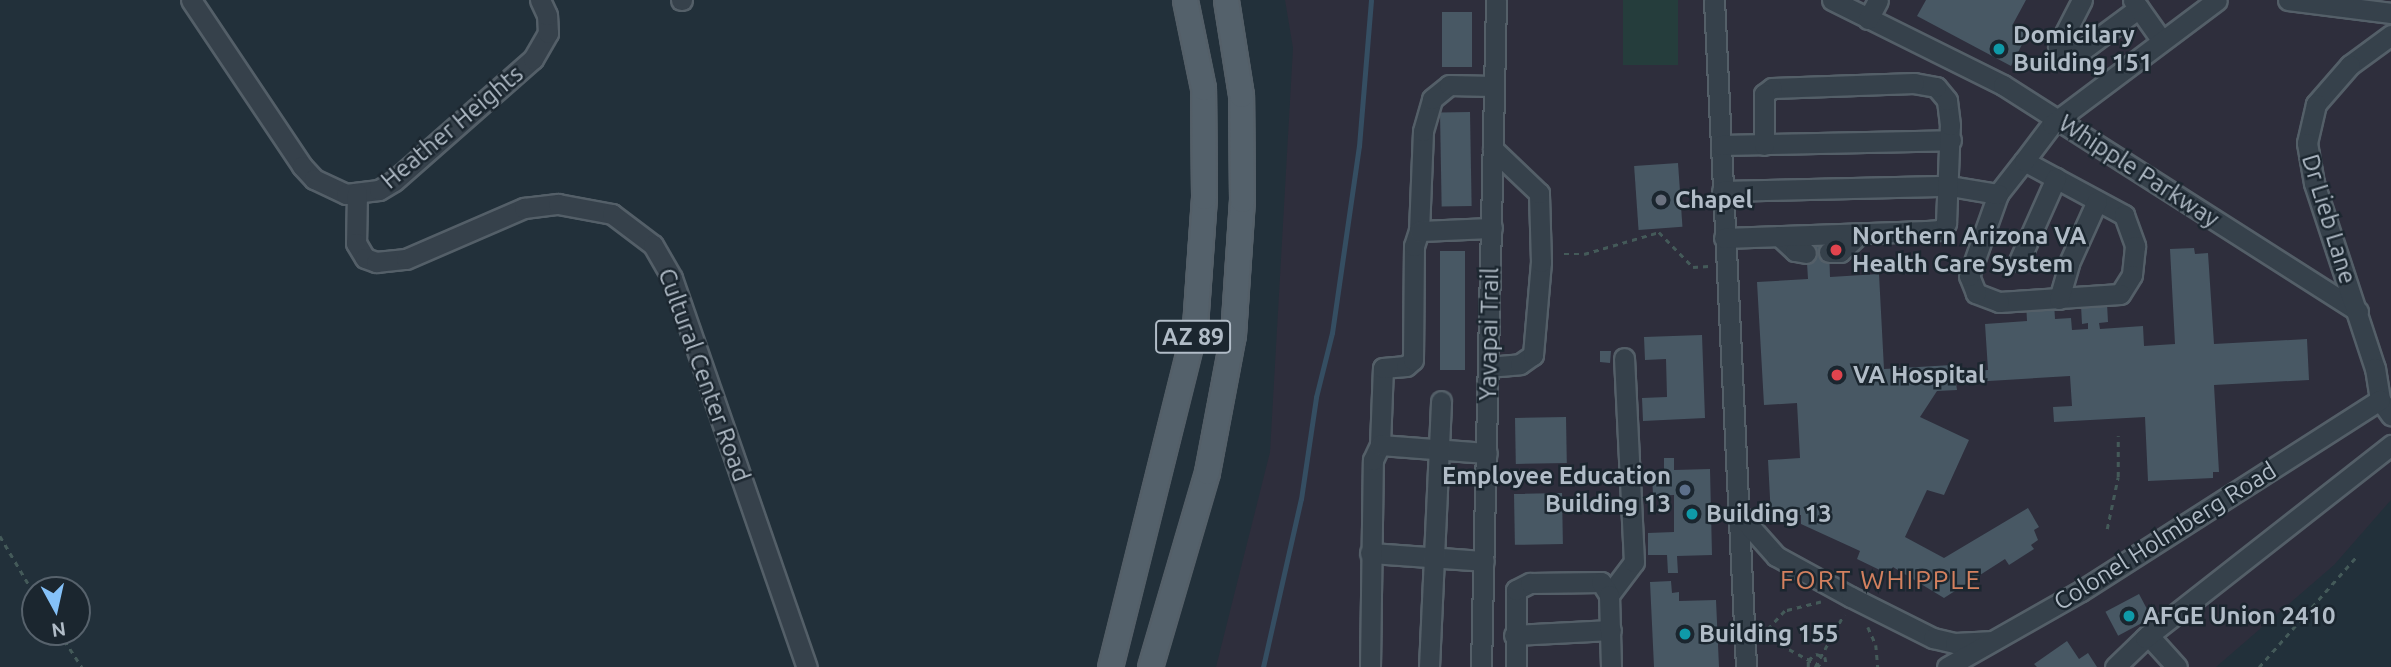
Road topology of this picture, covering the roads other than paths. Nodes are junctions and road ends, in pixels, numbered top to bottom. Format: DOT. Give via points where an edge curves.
graph roads {
  1 [pos="191,0"];
  2 [pos="540,0"];
  3 [pos="1185,0"];
  4 [pos="1226,0"];
  5 [pos="1496,0"];
  6 [pos="1714,0"];
  7 [pos="1832,0"];
  8 [pos="1878,0"];
  9 [pos="2082,0"];
  10 [pos="2217,0"];
  11 [pos="2288,0"];
  12 [pos="2136,4"];
  13 [pos="2391,13"];
  14 [pos="1868,19"];
  15 [pos="2391,35"];
  16 [pos="2162,41"];
  17 [pos="1493,86"];
  18 [pos="2059,119"];
  19 [pos="1951,139"];
  20 [pos="1721,145"];
  21 [pos="1764,145"];
  22 [pos="1493,149"];
  23 [pos="2024,161"];
  24 [pos="2056,178"];
  25 [pos="1950,186"];
  26 [pos="1722,191"];
  27 [pos="357,193"];
  28 [pos="1998,194"];
  29 [pos="2097,201"];
  30 [pos="1492,228"];
  31 [pos="1419,231"];
  32 [pos="1859,234"];
  33 [pos="1779,236"];
  34 [pos="1724,238"];
  35 [pos="1829,252"];
  36 [pos="1807,253"];
  37 [pos="2019,261"];
  38 [pos="2059,299"];
  39 [pos="2358,310"];
  40 [pos="1624,358"];
  41 [pos="1488,368"];
  42 [pos="1441,401"];
  43 [pos="2386,408"];
  44 [pos="1380,444"];
  45 [pos="2391,445"];
  46 [pos="1438,447"];
  47 [pos="1487,453"];
  48 [pos="1737,512"];
  49 [pos="1370,553"];
  50 [pos="1432,555"];
  51 [pos="1484,561"];
  52 [pos="1609,595"];
  53 [pos="1611,630"];
  54 [pos="1514,635"];
  55 [pos="2148,635"];
  56 [pos="1993,640"];
  57 [pos="1746,663"];
  58 [pos="807,667"];
  59 [pos="1110,667"];
  60 [pos="1150,667"];
  61 [pos="1370,667"];
  62 [pos="1429,667"];
  63 [pos="1481,667"];
  64 [pos="1516,667"];
  65 [pos="1611,667"];
  66 [pos="1947,667"];
  67 [pos="2115,667"];
  68 [pos="2177,667"];
  1 -- 27 [label="lane, Heather Heights" via="302,166 331,190"];
  2 -- 27 [label="lane, Heather Heights" via="548,33 533,59 394,181 379,190"];
  3 -- 59 [label="main road, AZ 89" via="1202,88 1204,197 1195,326"];
  4 -- 60 [label="main road, AZ 89" via="1241,95 1242,200 1233,335 1207,472"];
  5 -- 17 [label="lane, Yavapai Trail"];
  6 -- 20 [label="lane"];
  7 -- 14 [label="lane, Whipple Parkway"];
  8 -- 14 [label="lane"];
  9 -- 12 [label="lane" via="2058,47 2063,56 2081,51"];
  10 -- 16 [label="lane"];
  11 -- 13 [label="lane"];
  12 -- 16 [label="lane"];
  14 -- 18 [label="lane, Whipple Parkway" via="2003,85"];
  15 -- 39 [label="lane, Dr Lieb Lane" via="2350,65 2316,104 2307,143 2314,183"];
  16 -- 18 [label="lane"];
  17 -- 22 [label="lane, Yavapai Trail"];
  17 -- 31 [label="lane" via="1449,85 1432,99 1423,131"];
  18 -- 23 [label="lane"];
  18 -- 39 [label="lane, Whipple Parkway"];
  19 -- 21 [label="lane"];
  19 -- 21 [label="lane" via="1947,100 1936,87 1914,83 1772,88 1764,94"];
  19 -- 25 [label="lane"];
  20 -- 21 [label="lane"];
  20 -- 26 [label="lane"];
  22 -- 30 [label="lane, Yavapai Trail"];
  22 -- 41 [label="lane" via="1539,193 1541,262 1533,355 1520,364"];
  23 -- 24 [label="lane"];
  23 -- 28 [label="lane"];
  24 -- 29 [label="lane"];
  24 -- 37 [label="lane"];
  25 -- 26 [label="lane"];
  25 -- 28 [label="lane"];
  25 -- 32 [label="lane" via="1946,223 1941,229"];
  26 -- 34 [label="lane"];
  27 -- 58 [label="lane, Cultural Center Road" via="356,243 365,258 376,262 406,259 507,214 549,204 578,205 612,214 653,245 672,278"];
  28 -- 38 [label="lane" via="1969,276 1976,293 1999,302"];
  29 -- 38 [label="lane" via="2068,263"];
  29 -- 38 [label="lane" via="2124,215 2135,246 2132,275 2120,294"];
  30 -- 31 [label="lane"];
  30 -- 41 [label="lane, Yavapai Trail"];
  31 -- 44 [label="lane" via="1414,246 1413,360 1405,366 1383,368"];
  32 -- 33 [label="lane"];
  32 -- 35 [label="lane" via="1840,252"];
  33 -- 34 [label="lane"];
  33 -- 36 [label="lane" via="1795,251"];
  34 -- 48 [label="lane"];
  39 -- 43 [label="lane"];
  40 -- 52 [label="lane" via="1633,562"];
  41 -- 47 [label="lane, Yavapai Trail"];
  42 -- 46 [label="lane"];
  43 -- 56 [label="lane, Colonel Holmberg Road"];
  44 -- 46 [label="lane"];
  44 -- 49 [label="lane" via="1373,460"];
  45 -- 55 [label="lane"];
  46 -- 47 [label="lane"];
  46 -- 50 [label="lane"];
  47 -- 51 [label="lane, Yavapai Trail"];
  48 -- 56 [label="lane" via="1776,556 1921,633 1955,643"];
  48 -- 57 [label="lane"];
  49 -- 50 [label="lane"];
  49 -- 61 [label="lane"];
  50 -- 51 [label="lane"];
  50 -- 62 [label="lane"];
  51 -- 63 [label="lane, Yavapai Trail"];
  52 -- 53 [label="lane"];
  52 -- 54 [label="lane" via="1601,582 1530,583 1516,590"];
  53 -- 54 [label="lane"];
  53 -- 65 [label="lane"];
  54 -- 64 [label="lane"];
  55 -- 67 [label="lane"];
  55 -- 68 [label="lane"];
  56 -- 66 [label="lane, Colonel Holmberg Road"];
}
